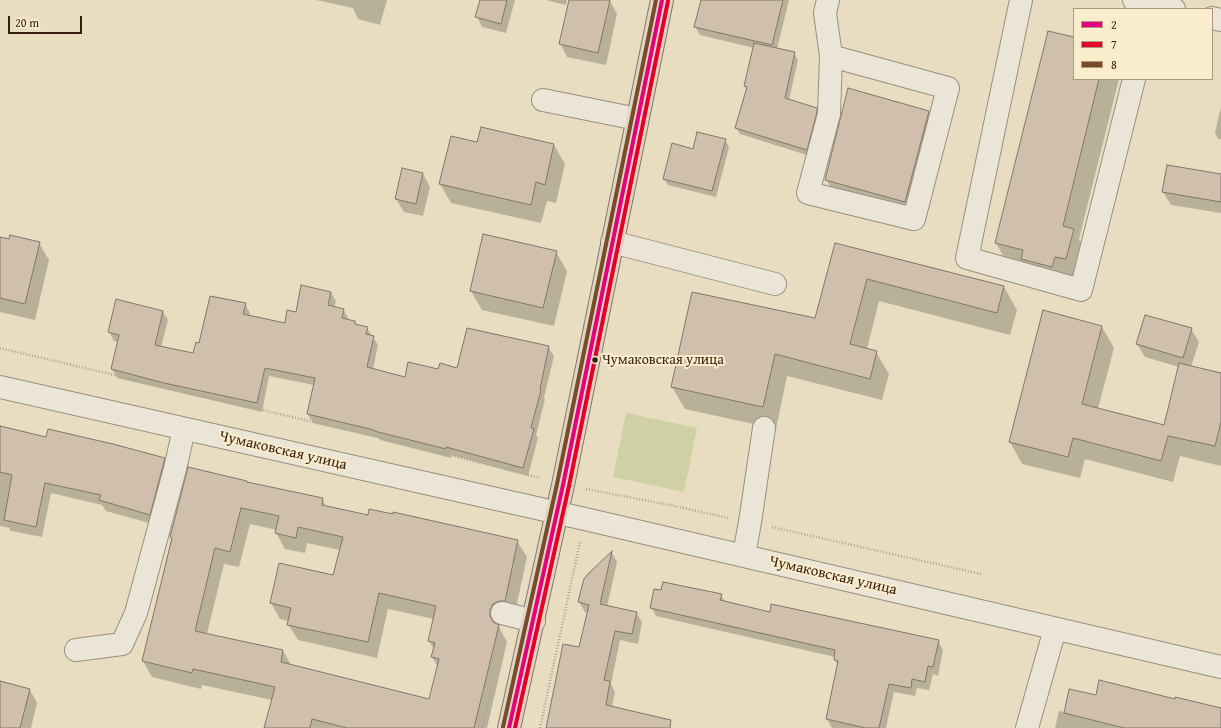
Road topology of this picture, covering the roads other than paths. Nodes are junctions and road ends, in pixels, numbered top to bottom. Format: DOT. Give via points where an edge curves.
graph roads {
  1 [pos="662,0"];
  2 [pos="828,0"];
  3 [pos="1021,0"];
  4 [pos="831,56"];
  5 [pos="1134,80"];
  6 [pos="543,100"];
  7 [pos="637,119"];
  8 [pos="612,242"];
  9 [pos="775,284"];
  10 [pos="0,388"];
  11 [pos="764,428"];
  12 [pos="184,429"];
  13 [pos="557,512"];
  14 [pos="744,555"];
  15 [pos="502,613"];
  16 [pos="534,621"];
  17 [pos="1055,628"];
  18 [pos="76,650"];
  19 [pos="1221,667"];
  20 [pos="509,728"];
  21 [pos="1027,728"];
  1 -- 7 [label="main road"];
  2 -- 4 [label="street" via="825,13"];
  3 -- 5 [label="street" via="967,258 1081,290"];
  4 -- 4 [label="street" via="829,114 808,193 914,219 948,88"];
  6 -- 7 [label="street"];
  7 -- 8 [label="main road"];
  8 -- 9 [label="street"];
  8 -- 13 [label="main road"];
  10 -- 12 [label="street, Чумаковская улица"];
  11 -- 14 [label="street"];
  12 -- 13 [label="street, Чумаковская улица"];
  12 -- 18 [label="street" via="136,613 122,644"];
  13 -- 14 [label="street, Чумаковская улица"];
  13 -- 16 [label="main road"];
  14 -- 17 [label="street, Чумаковская улица"];
  15 -- 16 [label="street"];
  16 -- 20 [label="main road"];
  17 -- 19 [label="street, Чумаковская улица"];
  17 -- 21 [label="street"];
}
